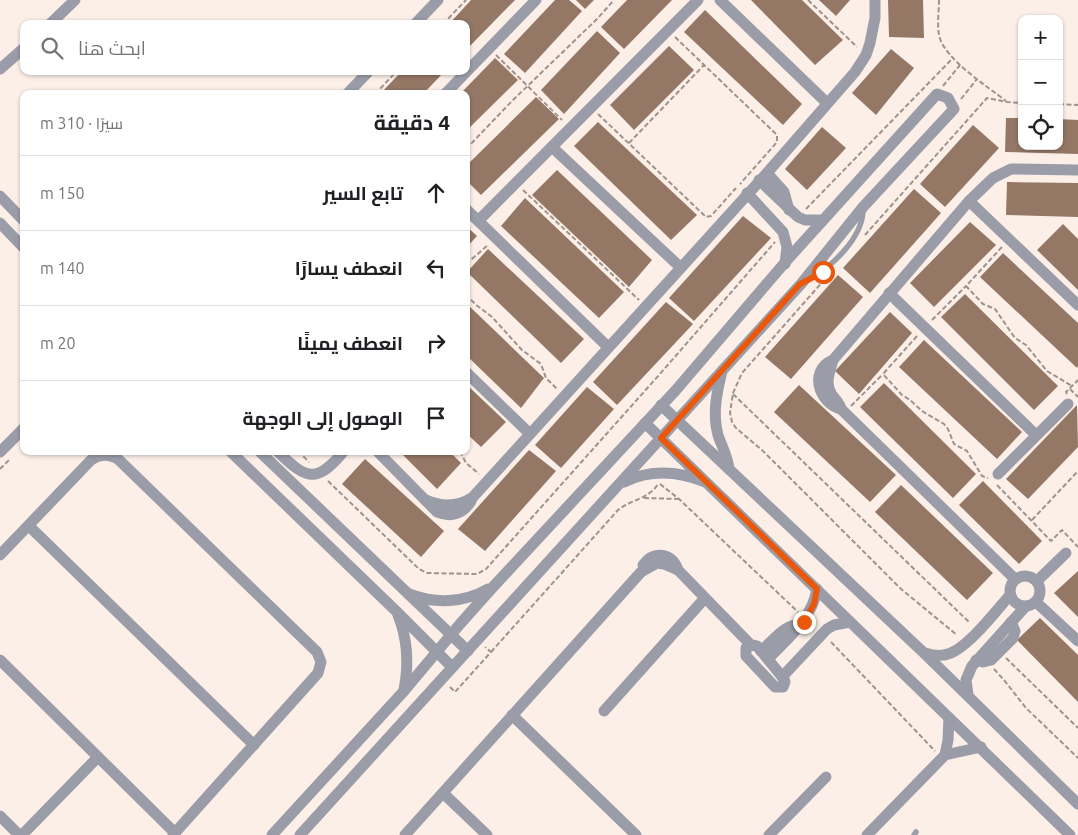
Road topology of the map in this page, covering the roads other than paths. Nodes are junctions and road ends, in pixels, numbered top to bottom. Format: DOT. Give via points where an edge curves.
graph roads {
  1 [pos="75,0"];
  2 [pos="438,0"];
  3 [pos="536,0"];
  4 [pos="698,0"];
  5 [pos="720,0"];
  6 [pos="875,0"];
  7 [pos="54,20"];
  8 [pos="419,20"];
  9 [pos="20,52"];
  10 [pos="470,68"];
  11 [pos="0,69"];
  12 [pos="365,75"];
  13 [pos="464,75"];
  14 [pos="351,90"];
  15 [pos="449,90"];
  16 [pos="827,104"];
  17 [pos="552,147"];
  18 [pos="1078,170"];
  19 [pos="763,176"];
  20 [pos="747,193"];
  21 [pos="0,196"];
  22 [pos="969,201"];
  23 [pos="470,214"];
  24 [pos="794,214"];
  25 [pos="20,217"];
  26 [pos="823,220"];
  27 [pos="478,221"];
  28 [pos="0,223"];
  29 [pos="783,232"];
  30 [pos="20,244"];
  31 [pos="785,264"];
  32 [pos="680,267"];
  33 [pos="888,293"];
  34 [pos="1078,305"];
  35 [pos="608,347"];
  36 [pos="723,369"];
  37 [pos="470,376"];
  38 [pos="1068,404"];
  39 [pos="662,405"];
  40 [pos="677,420"];
  41 [pos="645,423"];
  42 [pos="20,432"];
  43 [pos="530,434"];
  44 [pos="1036,435"];
  45 [pos="661,438"];
  46 [pos="0,452"];
  47 [pos="102,455"];
  48 [pos="111,455"];
  49 [pos="234,455"];
  50 [pos="263,455"];
  51 [pos="281,455"];
  52 [pos="341,455"];
  53 [pos="381,455"];
  54 [pos="729,469"];
  55 [pos="998,474"];
  56 [pos="709,484"];
  57 [pos="616,487"];
  58 [pos="29,526"];
  59 [pos="1066,553"];
  60 [pos="0,555"];
  61 [pos="1016,580"];
  62 [pos="1037,581"];
  63 [pos="493,587"];
  64 [pos="817,589"];
  65 [pos="406,593"];
  66 [pos="1010,595"];
  67 [pos="705,598"];
  68 [pos="1036,602"];
  69 [pos="1025,607"];
  70 [pos="396,611"];
  71 [pos="850,622"];
  72 [pos="1011,622"];
  73 [pos="451,634"];
  74 [pos="1078,641"];
  75 [pos="468,651"];
  76 [pos="436,652"];
  77 [pos="760,652"];
  78 [pos="924,653"];
  79 [pos="0,660"];
  80 [pos="981,661"];
  81 [pos="452,667"];
  82 [pos="782,677"];
  83 [pos="404,691"];
  84 [pos="968,695"];
  85 [pos="604,710"];
  86 [pos="512,715"];
  87 [pos="949,718"];
  88 [pos="254,745"];
  89 [pos="981,747"];
  90 [pos="945,755"];
  91 [pos="98,757"];
  92 [pos="826,777"];
  93 [pos="443,793"];
  94 [pos="1078,804"];
  95 [pos="0,816"];
  96 [pos="174,834"];
  97 [pos="21,835"];
  98 [pos="272,835"];
  99 [pos="300,835"];
  100 [pos="405,835"];
  101 [pos="487,835"];
  102 [pos="636,835"];
  103 [pos="769,835"];
  104 [pos="867,835"];
  105 [pos="1070,835"];
  1 -- 7 [label="street"];
  2 -- 8 [label="street"];
  3 -- 10 [label="street"];
  4 -- 17 [label="street"];
  5 -- 16 [label="street"];
  6 -- 16 [label="street" via="874,31 866,55"];
  9 -- 11 [label="street"];
  12 -- 14 [label="street"];
  13 -- 15 [label="street"];
  16 -- 19 [label="street"];
  17 -- 27 [label="street"];
  17 -- 32 [label="street"];
  18 -- 22 [label="street" via="1011,169 993,178"];
  19 -- 20 [label="street"];
  19 -- 24 [label="street"];
  20 -- 29 [label="street"];
  20 -- 32 [label="street"];
  21 -- 25 [label="street"];
  22 -- 33 [label="street"];
  22 -- 34 [label="street"];
  23 -- 27 [label="street"];
  24 -- 26 [label="street" via="805,220"];
  24 -- 29 [label="street"];
  26 -- 31 [label="street"];
  26 -- 36 [label="street" via="937,94 948,98 954,108 863,207 800,284"];
  27 -- 35 [label="street"];
  28 -- 30 [label="street"];
  29 -- 31 [label="street" via="787,247"];
  31 -- 39 [label="street"];
  32 -- 35 [label="street"];
  33 -- 44 [label="street"];
  33 -- 61 [label="street" via="832,360 828,375 831,393 843,411"];
  35 -- 43 [label="street"];
  36 -- 40 [label="street"];
  36 -- 54 [label="street" via="715,416"];
  37 -- 43 [label="street"];
  38 -- 44 [label="street"];
  39 -- 40 [label="street"];
  39 -- 41 [label="street"];
  40 -- 45 [label="street"];
  40 -- 54 [label="street"];
  41 -- 45 [label="street"];
  41 -- 63 [label="street"];
  42 -- 46 [label="street"];
  43 -- 53 [label="street" via="473,497 453,505 439,505 426,500"];
  44 -- 55 [label="street"];
  45 -- 56 [label="street"];
  45 -- 57 [label="street"];
  47 -- 58 [label="street" via="91,460"];
  48 -- 88 [label="street" via="320,657 318,673"];
  49 -- 70 [label="street"];
  50 -- 65 [label="street"];
  51 -- 52 [label="street" via="298,471 309,474 320,473"];
  54 -- 78 [label="street"];
  56 -- 57 [label="street" via="685,475 659,472 641,475"];
  56 -- 64 [label="street"];
  57 -- 75 [label="street"];
  58 -- 60 [label="street"];
  58 -- 88 [label="street"];
  59 -- 62 [label="street"];
  61 -- 62 [label="street" via="1026,576"];
  61 -- 66 [label="street"];
  62 -- 68 [label="street" via="1040,591"];
  63 -- 65 [label="street" via="471,597 448,601"];
  63 -- 73 [label="street"];
  64 -- 71 [label="street"];
  64 -- 77 [label="street" via="811,611 801,625"];
  65 -- 73 [label="street"];
  66 -- 69 [label="street" via="1013,601"];
  66 -- 78 [label="street" via="956,651 940,656"];
  67 -- 77 [label="street"];
  67 -- 85 [label="street"];
  67 -- 86 [label="street" via="678,570 664,564 657,563 641,572"];
  68 -- 69 [label="street"];
  68 -- 74 [label="street"];
  69 -- 72 [label="street"];
  70 -- 76 [label="street"];
  70 -- 83 [label="street" via="407,650"];
  71 -- 82 [label="street" via="827,629"];
  71 -- 87 [label="street"];
  72 -- 80 [label="street"];
  72 -- 80 [label="street" via="1013,638 1000,652"];
  73 -- 75 [label="street"];
  73 -- 76 [label="street"];
  75 -- 81 [label="street"];
  76 -- 81 [label="street"];
  76 -- 83 [label="street"];
  77 -- 82 [label="street"];
  77 -- 82 [label="street" via="745,650 746,656 774,687 784,685"];
  78 -- 84 [label="street"];
  79 -- 91 [label="street"];
  80 -- 84 [label="street" via="968,672"];
  81 -- 99 [label="street"];
  83 -- 98 [label="street"];
  84 -- 94 [label="street"];
  86 -- 93 [label="street"];
  86 -- 102 [label="street"];
  87 -- 89 [label="street"];
  87 -- 90 [label="street"];
  88 -- 96 [label="street"];
  89 -- 90 [label="street"];
  89 -- 105 [label="street"];
  90 -- 104 [label="street"];
  91 -- 96 [label="street"];
  91 -- 97 [label="street"];
  92 -- 103 [label="street"];
  93 -- 100 [label="street"];
  93 -- 101 [label="street"];
  95 -- 97 [label="street"];
}
